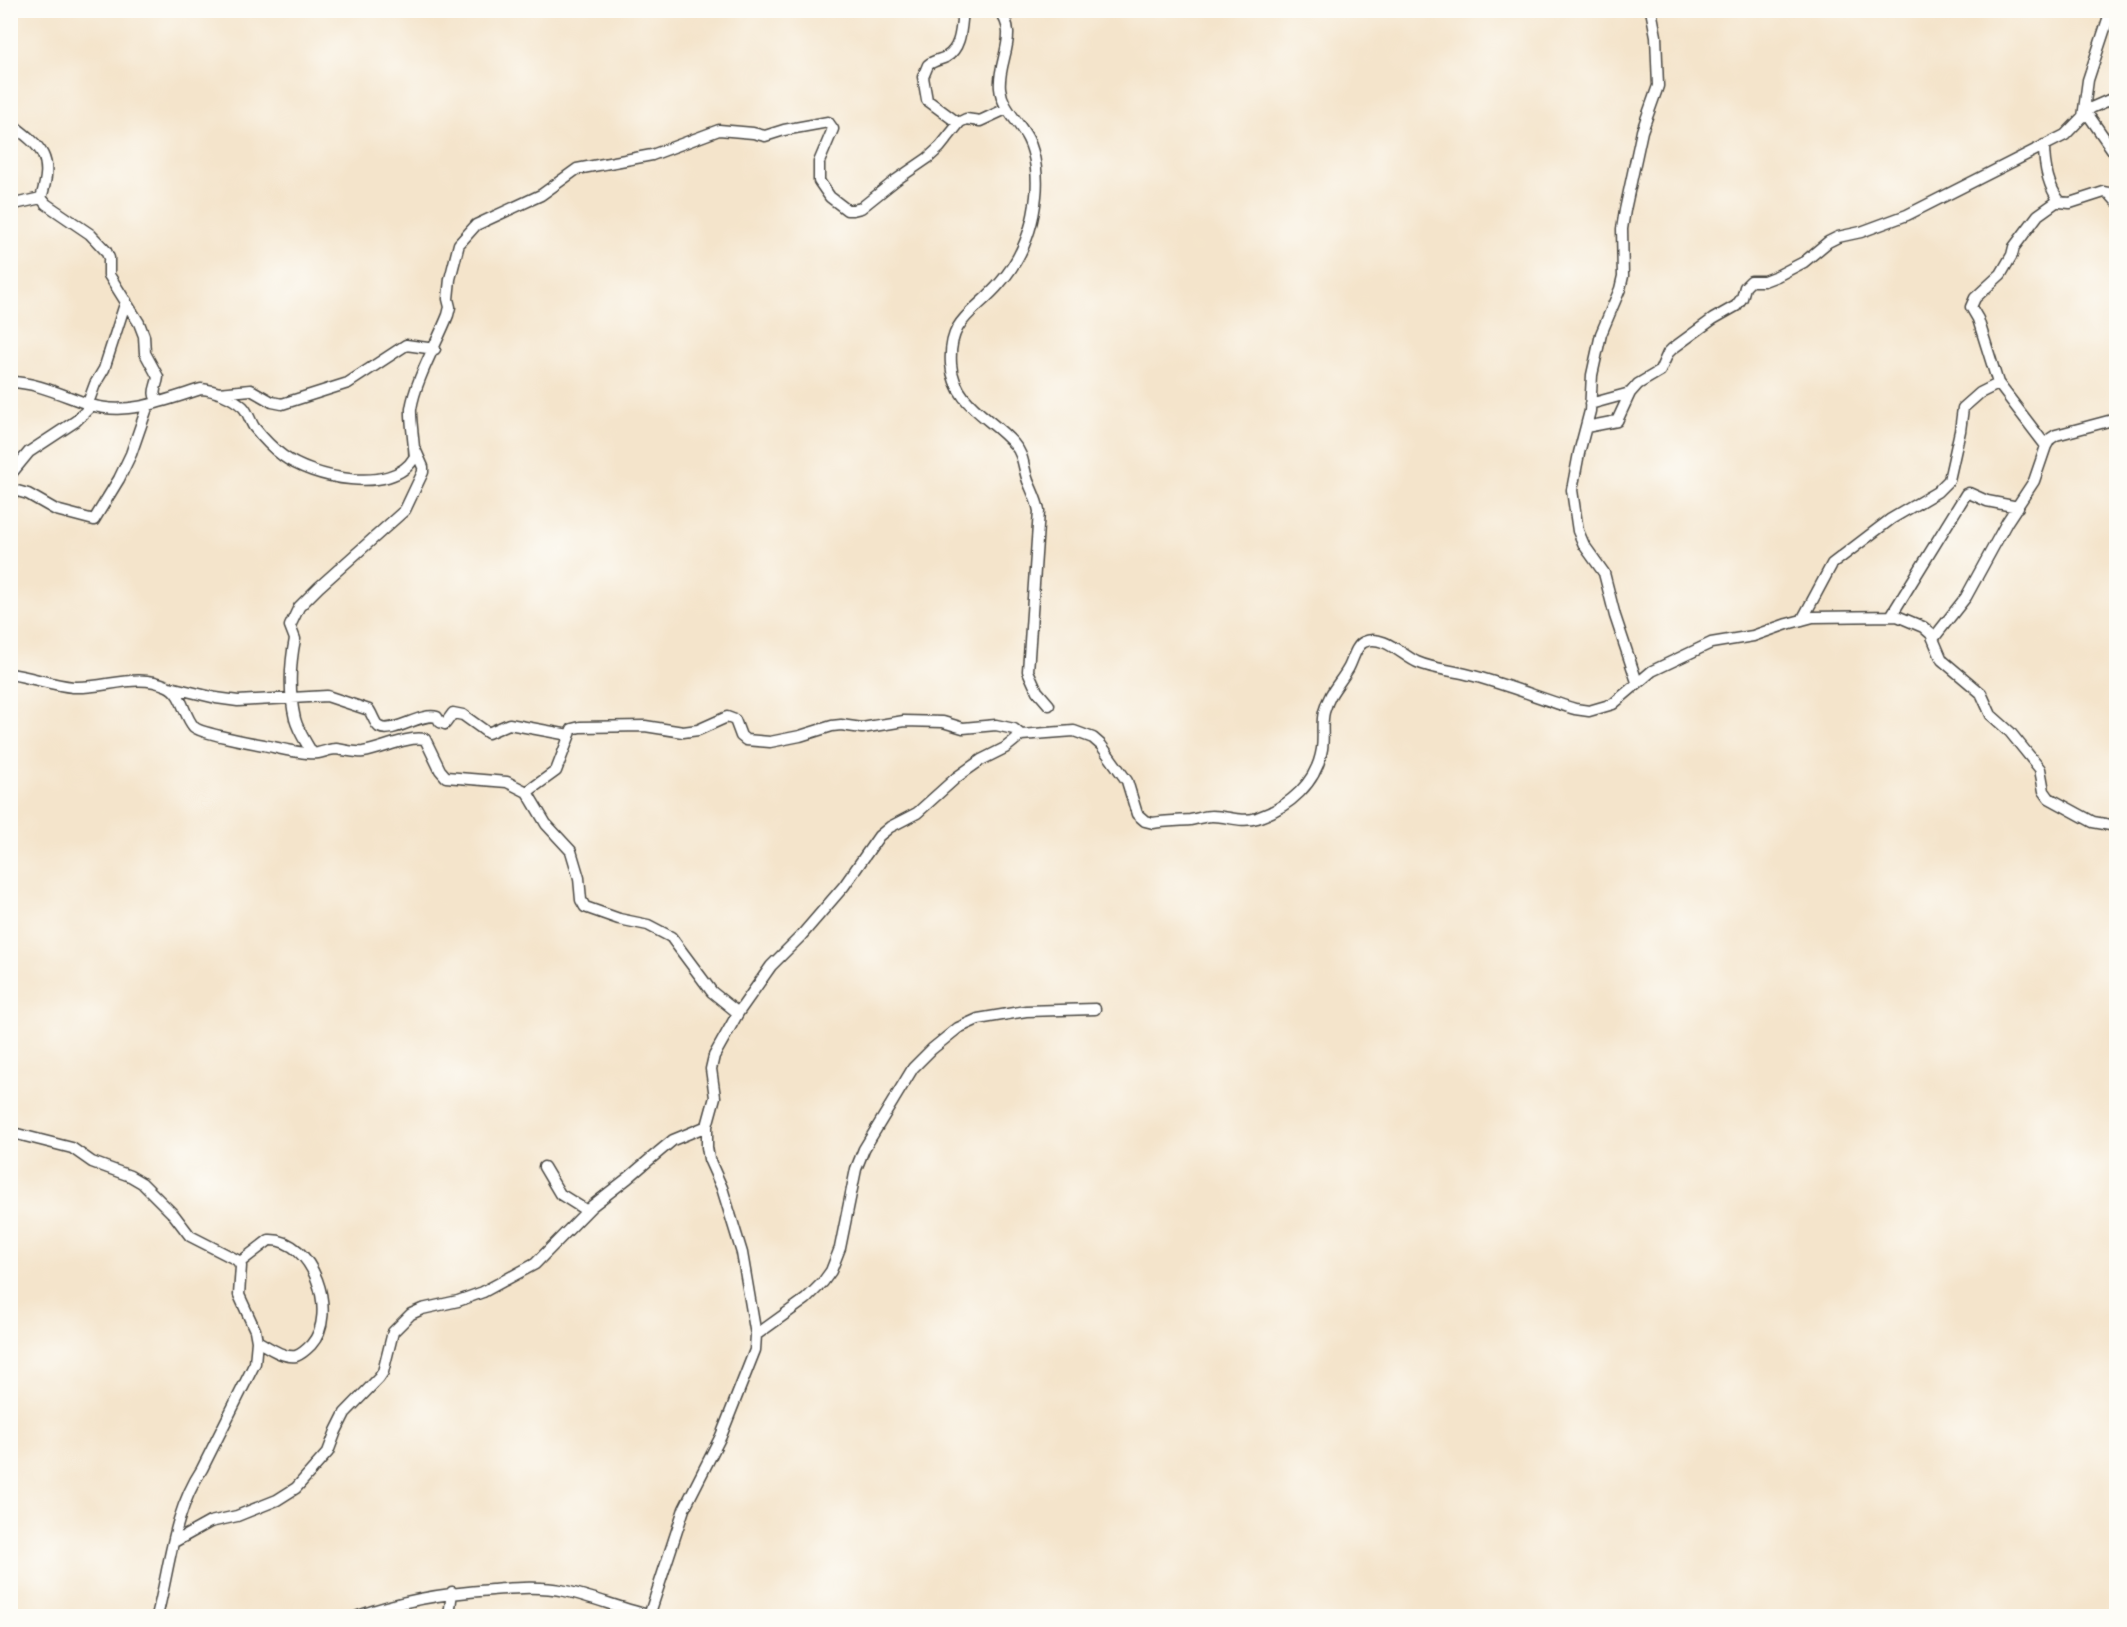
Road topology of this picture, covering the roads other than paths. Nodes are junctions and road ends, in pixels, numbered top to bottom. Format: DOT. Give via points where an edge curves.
graph roads {
  1 [pos="963,10"];
  2 [pos="998,10"];
  3 [pos="1651,10"];
  4 [pos="2111,10"];
  5 [pos="2116,97"];
  6 [pos="1006,109"];
  7 [pos="2085,115"];
  8 [pos="10,123"];
  9 [pos="958,123"];
  10 [pos="2044,145"];
  11 [pos="2116,155"];
  12 [pos="41,198"];
  13 [pos="2059,200"];
  14 [pos="2116,201"];
  15 [pos="10,205"];
  16 [pos="126,301"];
  17 [pos="435,349"];
  18 [pos="10,382"];
  19 [pos="1998,384"];
  20 [pos="218,393"];
  21 [pos="1630,393"];
  22 [pos="90,404"];
  23 [pos="153,404"];
  24 [pos="1590,404"];
  25 [pos="2116,420"];
  26 [pos="1586,427"];
  27 [pos="2046,446"];
  28 [pos="415,449"];
  29 [pos="10,475"];
  30 [pos="10,489"];
  31 [pos="2018,507"];
  32 [pos="1891,616"];
  33 [pos="1802,620"];
  34 [pos="1933,639"];
  35 [pos="10,674"];
  36 [pos="1637,682"];
  37 [pos="170,687"];
  38 [pos="292,698"];
  39 [pos="1049,705"];
  40 [pos="569,735"];
  41 [pos="1021,735"];
  42 [pos="312,753"];
  43 [pos="527,792"];
  44 [pos="2116,826"];
  45 [pos="1095,1009"];
  46 [pos="738,1013"];
  47 [pos="707,1126"];
  48 [pos="10,1135"];
  49 [pos="544,1167"];
  50 [pos="587,1211"];
  51 [pos="239,1263"];
  52 [pos="756,1335"];
  53 [pos="257,1341"];
  54 [pos="174,1542"];
  55 [pos="452,1592"];
  56 [pos="651,1616"];
  57 [pos="157,1617"];
  58 [pos="358,1617"];
  59 [pos="449,1617"];
  1 -- 9 [label="street" via="954,48 928,64 923,77 927,100"];
  2 -- 6 [label="street" via="1008,32 1000,88"];
  3 -- 24 [label="street" via="1658,86 1642,131 1622,229 1623,276 1601,334"];
  4 -- 7 [label="street" via="2088,80"];
  5 -- 7 [label="street" via="2096,104"];
  6 -- 9 [label="street" via="980,122 966,119"];
  6 -- 39 [label="street" via="1028,140 1035,162 1033,214 1019,256 1008,273 961,320 952,343 951,367 967,403 998,427 1023,456 1037,500 1028,670 1031,682"];
  7 -- 10 [label="street" via="2065,135"];
  7 -- 11 [label="street"];
  8 -- 12 [label="street" via="44,156 48,170"];
  9 -- 17 [label="street" via="928,158 853,210 830,197 819,181 819,162 833,129 828,122 765,136 719,130 652,155 577,169 542,195 476,225 459,244 450,279 450,307"];
  10 -- 13 [label="street" via="2050,183"];
  10 -- 21 [label="street" via="1907,215 1838,237 1777,276 1751,281 1736,306 1672,349 1660,371"];
  12 -- 15 [label="street"];
  12 -- 16 [label="street" via="53,211 90,234 106,251 109,275"];
  13 -- 14 [label="street" via="2070,203 2104,192"];
  13 -- 19 [label="street" via="2038,214 2014,247 2001,274 1971,303"];
  16 -- 22 [label="street"];
  16 -- 23 [label="street" via="139,323 145,353 158,377"];
  17 -- 20 [label="street" via="406,345 348,383 282,404 251,390"];
  17 -- 28 [label="street" via="412,408"];
  18 -- 22 [label="street" via="27,382"];
  19 -- 27 [label="street"];
  19 -- 33 [label="street" via="1963,408 1949,480 1832,564"];
  20 -- 23 [label="street" via="201,390"];
  20 -- 28 [label="street" via="243,407 254,426 284,457 330,475 379,480 402,470 413,459"];
  21 -- 24 [label="street"];
  21 -- 26 [label="street" via="1617,421"];
  22 -- 23 [label="street" via="110,408"];
  22 -- 29 [label="street" via="76,421 29,452"];
  23 -- 30 [label="street" via="119,479 94,520 56,510"];
  24 -- 26 [label="street"];
  25 -- 27 [label="street" via="2056,435"];
  26 -- 36 [label="street" via="1572,490 1576,523 1584,545 1604,573"];
  27 -- 31 [label="street" via="2034,481"];
  28 -- 38 [label="street" via="423,471 407,508 319,587 292,620"];
  31 -- 32 [label="street" via="1966,494"];
  31 -- 34 [label="street" via="1966,597"];
  32 -- 33 [label="street"];
  32 -- 34 [label="street" via="1923,627"];
  33 -- 36 [label="street" via="1753,636 1712,642 1662,665"];
  34 -- 44 [label="street" via="1942,660 1981,693 1991,715 2040,770 2049,798 2093,822"];
  35 -- 37 [label="street" via="73,687 104,686 131,679"];
  36 -- 41 [label="street" via="1613,704 1580,710 1468,674 1427,666 1386,643 1364,641 1332,689 1324,714 1318,767 1312,780 1282,804 1247,820 1214,816 1153,823 1145,820 1137,814 1122,773 1093,738 1074,731"];
  37 -- 38 [label="street" via="238,701"];
  37 -- 42 [label="street" via="198,730"];
  38 -- 40 [label="street" via="336,698 369,710 382,727 427,716 437,717 445,724 453,713 463,715 488,733 509,724"];
  38 -- 42 [label="street" via="295,719"];
  40 -- 41 [label="street" via="572,729 591,726 645,726 683,732 727,717 735,720 746,740 770,742 832,726 862,728 904,721 943,722 963,728 996,725"];
  40 -- 43 [label="street" via="556,771"];
  41 -- 46 [label="street" via="957,777 917,813 879,836 844,886 771,966"];
  42 -- 43 [label="street" via="378,750 409,740 425,740 446,777 507,782"];
  43 -- 46 [label="street" via="546,824 571,851 585,907 648,925 671,937 712,992"];
  45 -- 52 [label="street" via="1026,1011 978,1019 958,1028 932,1049 914,1068 864,1149 831,1271 806,1299"];
  46 -- 47 [label="street" via="714,1056 711,1069 715,1097"];
  47 -- 50 [label="street" via="673,1140"];
  47 -- 52 [label="street" via="709,1159 739,1244"];
  48 -- 51 [label="street" via="61,1144 92,1162 130,1176 142,1183 190,1236"];
  49 -- 50 [label="street" via="560,1194"];
  50 -- 54 [label="street" via="535,1264 483,1292 422,1309 400,1324 393,1332 383,1372 345,1413 323,1459 291,1493 232,1518 210,1522"];
  51 -- 53 [label="street" via="239,1295"];
  51 -- 53 [label="street" via="268,1240 288,1243 307,1262 322,1298 323,1324 305,1351 288,1356"];
  52 -- 56 [label="street" via="755,1350 721,1436 678,1526"];
  53 -- 54 [label="street" via="255,1363 191,1485"];
  54 -- 57 [label="street"];
  55 -- 56 [label="street" via="540,1587 589,1596"];
  55 -- 58 [label="street" via="401,1602"];
  55 -- 59 [label="street"];
}
